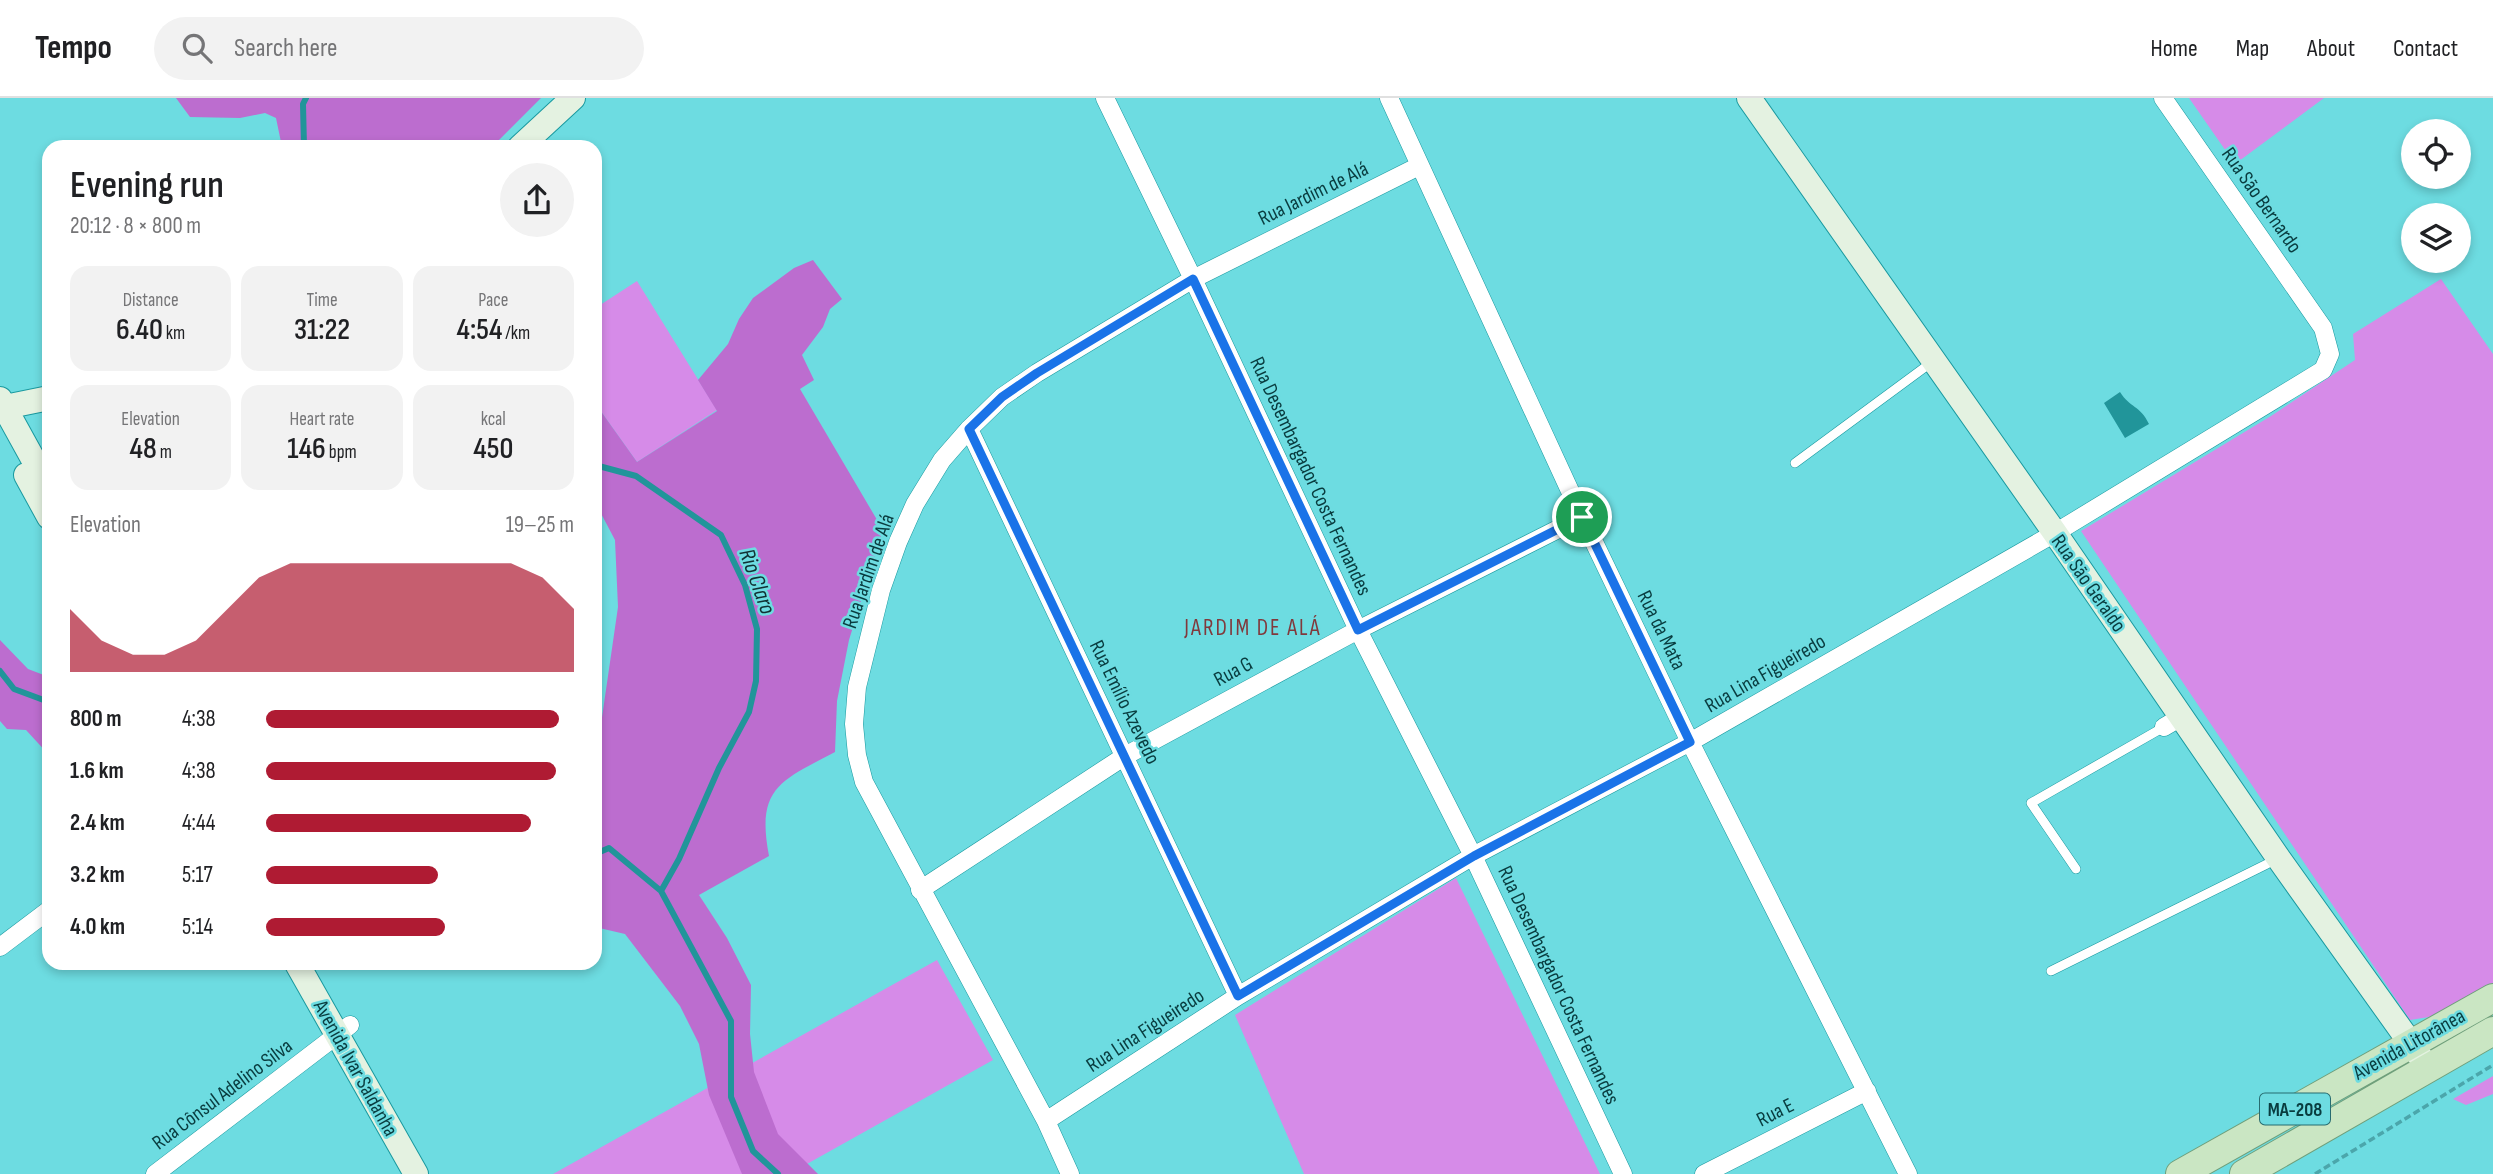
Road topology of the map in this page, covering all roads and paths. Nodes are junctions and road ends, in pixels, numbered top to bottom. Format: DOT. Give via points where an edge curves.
graph roads {
  1 [pos="573,98"];
  2 [pos="1105,98"];
  3 [pos="1389,98"];
  4 [pos="1749,98"];
  5 [pos="2163,98"];
  6 [pos="528,140"];
  7 [pos="1419,166"];
  8 [pos="1193,279"];
  9 [pos="2323,328"];
  10 [pos="1934,361"];
  11 [pos="42,400"];
  12 [pos="1,410"];
  13 [pos="969,429"];
  14 [pos="1795,463"];
  15 [pos="42,477"];
  16 [pos="42,501"];
  17 [pos="1582,517"];
  18 [pos="2055,533"];
  19 [pos="1358,630"];
  20 [pos="2172,722"];
  21 [pos="1690,742"];
  22 [pos="1125,755"];
  23 [pos="1474,856"];
  24 [pos="2273,861"];
  25 [pos="2077,869"];
  26 [pos="920,890"];
  27 [pos="42,915"];
  28 [pos="0,947"];
  29 [pos="302,970"];
  30 [pos="317,970"];
  31 [pos="2050,971"];
  32 [pos="1238,996"];
  33 [pos="2493,998"];
  34 [pos="343,1030"];
  35 [pos="2493,1031"];
  36 [pos="2410,1044"];
  37 [pos="2493,1065"];
  38 [pos="2429,1069"];
  39 [pos="1867,1091"];
  40 [pos="1046,1121"];
  41 [pos="155,1174"];
  42 [pos="416,1174"];
  43 [pos="431,1174"];
  44 [pos="1070,1174"];
  45 [pos="1623,1174"];
  46 [pos="1704,1174"];
  47 [pos="1908,1174"];
  48 [pos="2180,1174"];
  49 [pos="2244,1174"];
  50 [pos="2315,1174"];
  1 -- 6 [label="street"];
  2 -- 8 [label="street, Rua Desembargador Costa Fernandes"];
  3 -- 7 [label="street, Rua da Mata"];
  4 -- 10 [label="street, Rua São Geraldo"];
  5 -- 9 [label="street, Rua São Bernardo"];
  7 -- 8 [label="street, Rua Jardim de Alá"];
  7 -- 17 [label="street, Rua da Mata"];
  8 -- 13 [label="street, Rua Jardim de Alá" via="1037,373 1002,397"];
  8 -- 19 [label="street, Rua Desembargador Costa Fernandes"];
  9 -- 18 [label="street, Rua Lina Figueiredo" via="2330,354 2323,370"];
  10 -- 14 [label="lane"];
  10 -- 18 [label="street, Rua São Geraldo"];
  11 -- 12 [label="street"];
  12 -- 15 [label="street"];
  12 -- 16 [label="street"];
  13 -- 22 [label="street, Rua Emílio Azevedo"];
  13 -- 26 [label="street, Rua Jardim de Alá" via="942,460 898,542 857,687 854,724 864,782"];
  17 -- 19 [label="street, Rua G"];
  17 -- 21 [label="street, Rua da Mata"];
  18 -- 20 [label="street, Rua São Geraldo"];
  18 -- 21 [label="street, Rua Lina Figueiredo"];
  19 -- 22 [label="street, Rua G"];
  19 -- 23 [label="street, Rua Desembargador Costa Fernandes"];
  20 -- 24 [label="street, Rua São Geraldo"];
  20 -- 25 [label="lane" via="2031,803"];
  21 -- 23 [label="street, Rua Lina Figueiredo"];
  21 -- 39 [label="street, Rua da Mata"];
  22 -- 26 [label="street, Rua G"];
  22 -- 32 [label="street, Rua Emílio Azevedo"];
  23 -- 32 [label="street, Rua Lina Figueiredo"];
  23 -- 45 [label="street, Rua Desembargador Costa Fernandes"];
  24 -- 31 [label="lane"];
  24 -- 36 [label="street, Rua São Geraldo"];
  26 -- 40 [label="street, Rua Jardim de Alá"];
  27 -- 28 [label="street"];
  29 -- 34 [label="street, Avenida Ivar Saldanha"];
  30 -- 34 [label="street, Avenida Ivar Saldanha"];
  32 -- 40 [label="street, Rua Lina Figueiredo"];
  33 -- 36 [label="main road, Avenida Litorânea / MA-208"];
  34 -- 41 [label="street, Rua Cônsul Adelino Silva"];
  34 -- 42 [label="street, Avenida Ivar Saldanha"];
  34 -- 43 [label="street, Avenida Ivar Saldanha"];
  35 -- 38 [label="main road, Avenida Litorânea / MA-208"];
  36 -- 38 [label="street, Rua São Geraldo"];
  36 -- 48 [label="main road, Avenida Litorânea / MA-208"];
  37 -- 50 [label="path"];
  38 -- 49 [label="main road, Avenida Litorânea / MA-208"];
  39 -- 46 [label="street, Rua E"];
  39 -- 47 [label="street, Rua da Mata"];
  40 -- 44 [label="street, Rua Jardim de Alá"];
}
